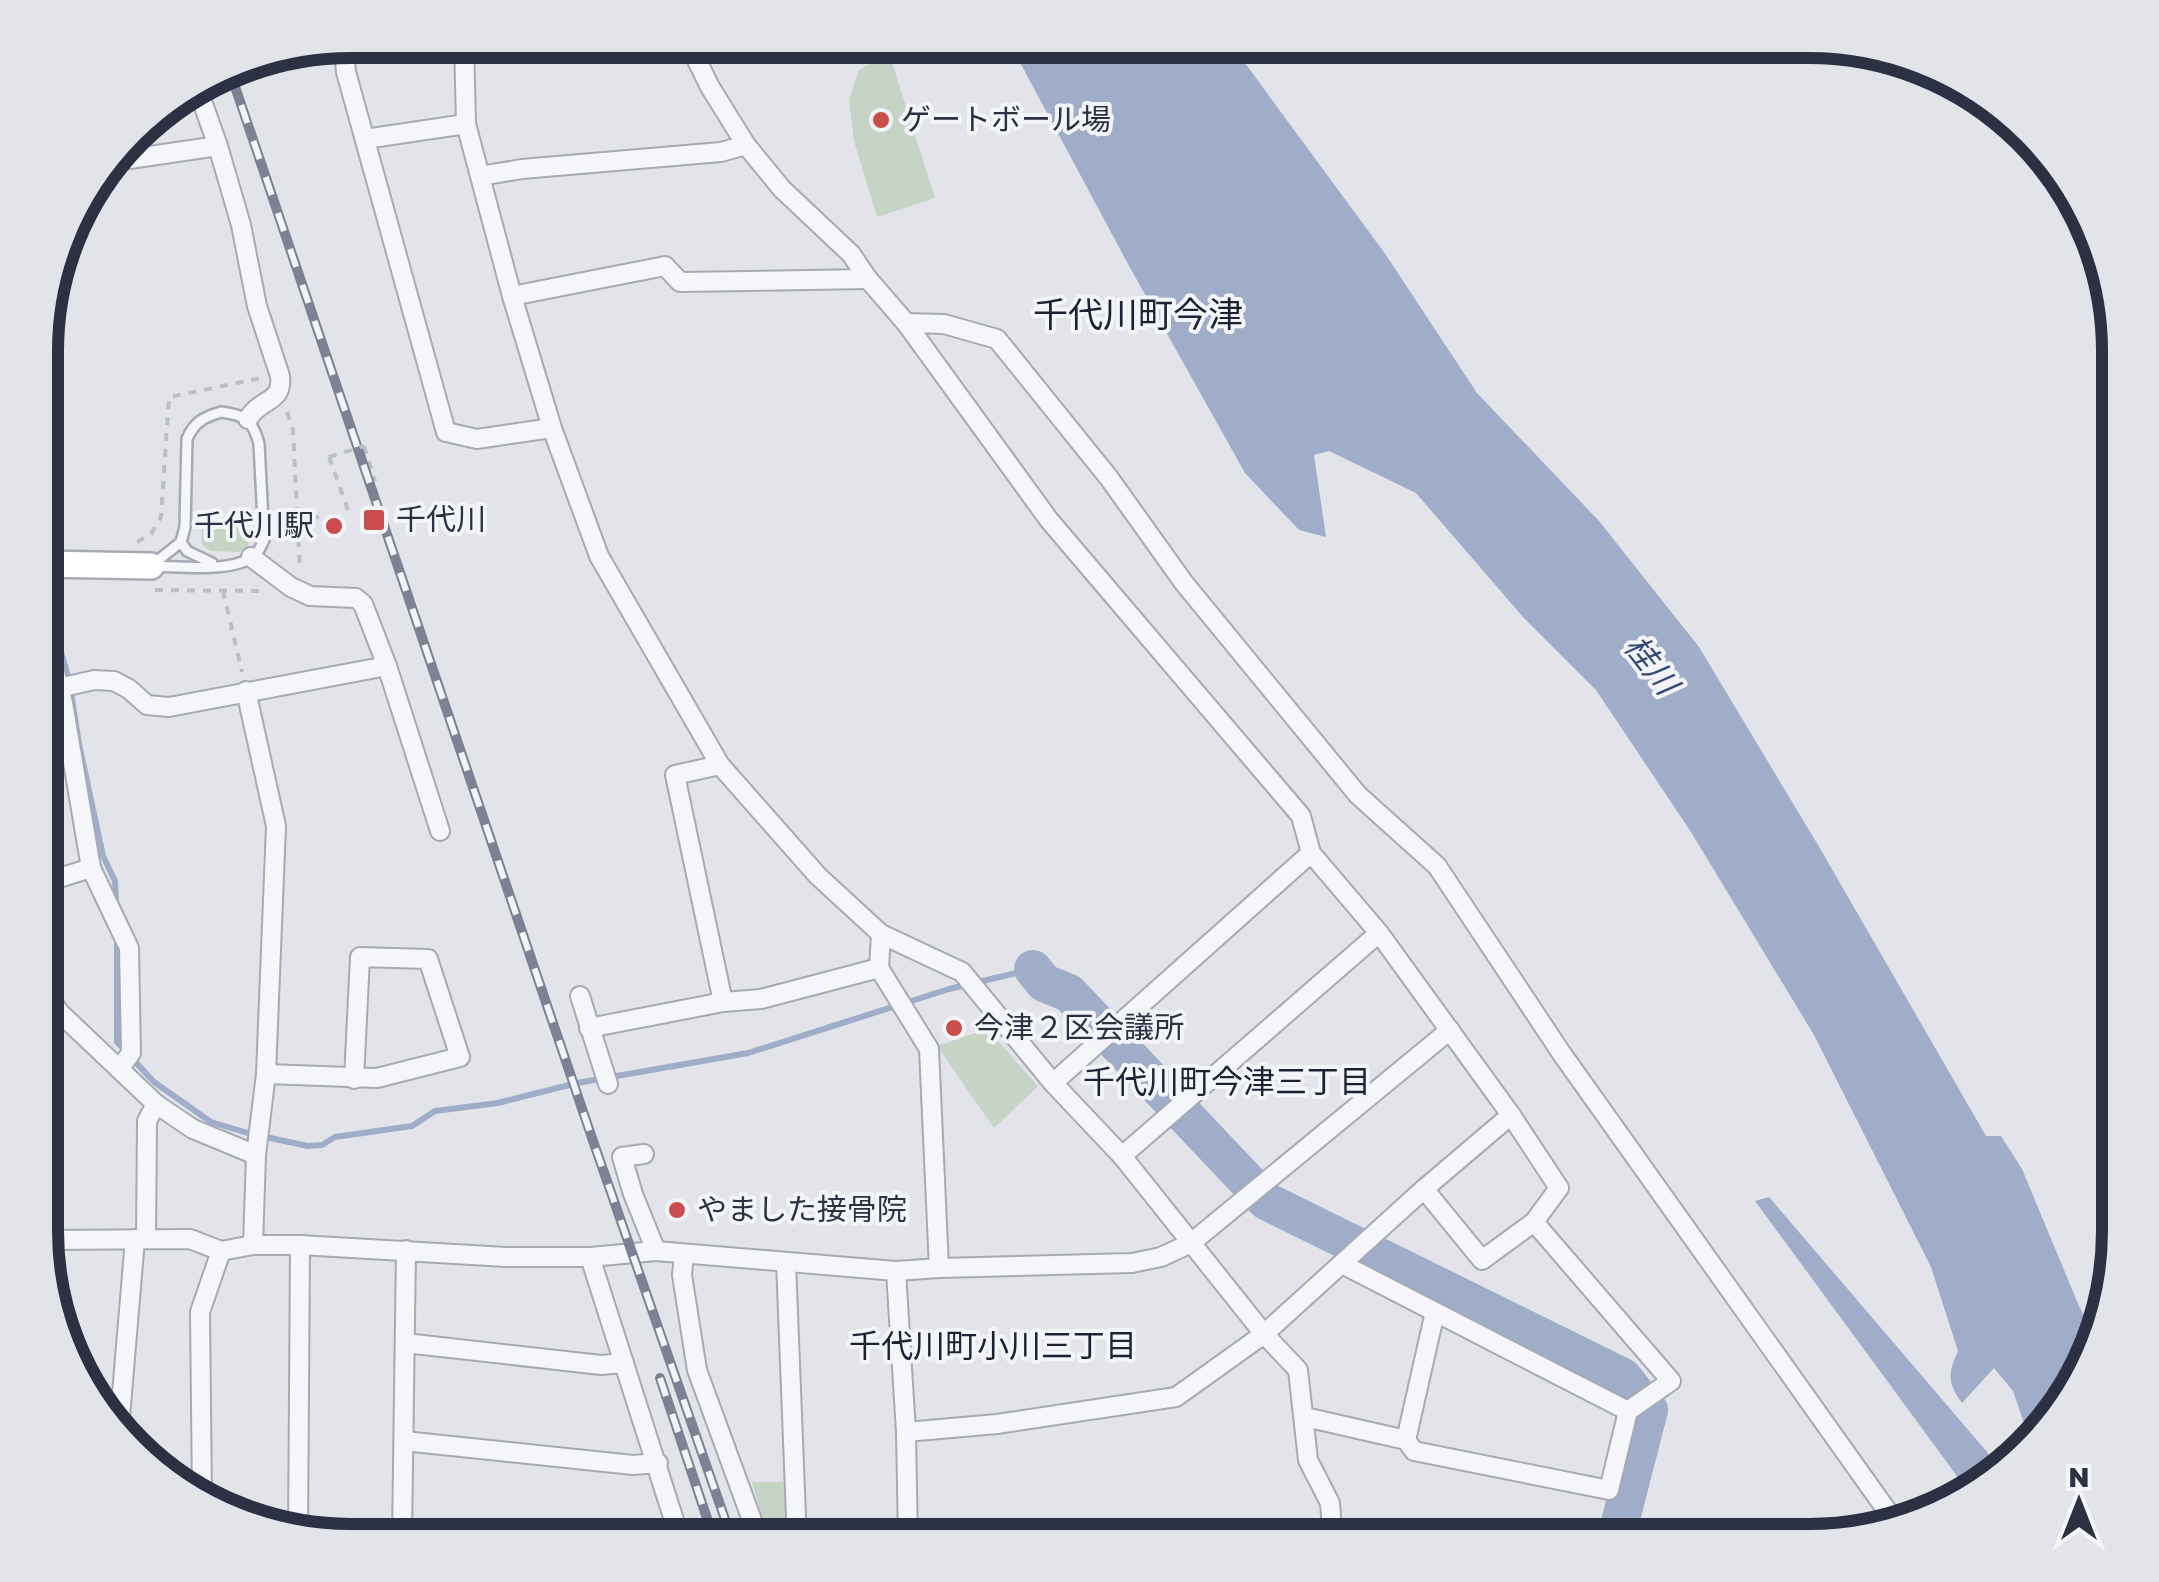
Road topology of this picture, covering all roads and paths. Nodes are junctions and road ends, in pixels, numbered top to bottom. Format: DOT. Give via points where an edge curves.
graph roads {
  1 [pos="345,58"];
  2 [pos="464,58"];
  3 [pos="696,58"];
  4 [pos="201,99"];
  5 [pos="466,124"];
  6 [pos="365,140"];
  7 [pos="746,145"];
  8 [pos="218,146"];
  9 [pos="129,159"];
  10 [pos="480,176"];
  11 [pos="868,279"];
  12 [pos="512,296"];
  13 [pos="906,323"];
  14 [pos="271,387"];
  15 [pos="248,420"];
  16 [pos="552,428"];
  17 [pos="375,481"];
  18 [pos="341,512"];
  19 [pos="319,517"];
  20 [pos="297,521"];
  21 [pos="182,542"];
  22 [pos="132,544"];
  23 [pos="252,557"];
  24 [pos="58,564"];
  25 [pos="151,566"];
  26 [pos="224,567"];
  27 [pos="224,590"];
  28 [pos="387,666"];
  29 [pos="58,685"];
  30 [pos="59,688"];
  31 [pos="246,691"];
  32 [pos="69,748"];
  33 [pos="58,751"];
  34 [pos="720,765"];
  35 [pos="440,831"];
  36 [pos="1311,853"];
  37 [pos="91,868"];
  38 [pos="58,878"];
  39 [pos="1378,933"];
  40 [pos="882,934"];
  41 [pos="878,968"];
  42 [pos="580,996"];
  43 [pos="723,1002"];
  44 [pos="59,1012"];
  45 [pos="589,1028"];
  46 [pos="1450,1030"];
  47 [pos="120,1068"];
  48 [pos="266,1074"];
  49 [pos="354,1079"];
  50 [pos="606,1079"];
  51 [pos="1053,1083"];
  52 [pos="156,1104"];
  53 [pos="1511,1115"];
  54 [pos="644,1154"];
  55 [pos="256,1155"];
  56 [pos="1122,1156"];
  57 [pos="1424,1189"];
  58 [pos="1534,1222"];
  59 [pos="140,1239"];
  60 [pos="58,1240"];
  61 [pos="1191,1243"];
  62 [pos="253,1245"];
  63 [pos="300,1246"];
  64 [pos="406,1250"];
  65 [pos="220,1251"];
  66 [pos="656,1252"];
  67 [pos="684,1254"];
  68 [pos="590,1257"];
  69 [pos="786,1262"];
  70 [pos="1342,1264"];
  71 [pos="939,1268"];
  72 [pos="896,1271"];
  73 [pos="1436,1312"];
  74 [pos="1264,1334"];
  75 [pos="405,1344"];
  76 [pos="624,1363"];
  77 [pos="1628,1411"];
  78 [pos="121,1413"];
  79 [pos="1305,1417"];
  80 [pos="906,1432"];
  81 [pos="1406,1440"];
  82 [pos="404,1442"];
  83 [pos="658,1463"];
  84 [pos="202,1484"];
  85 [pos="1889,1513"];
  86 [pos="298,1520"];
  87 [pos="402,1524"];
  88 [pos="676,1524"];
  89 [pos="753,1524"];
  90 [pos="797,1524"];
  91 [pos="908,1524"];
  92 [pos="1332,1524"];
  1 -- 6 [label="street"];
  2 -- 5 [label="street"];
  3 -- 7 [label="street"];
  4 -- 8 [label="street"];
  5 -- 6 [label="street"];
  5 -- 10 [label="street"];
  6 -- 16 [label="street" via="446,432 477,439"];
  7 -- 10 [label="street"];
  7 -- 11 [label="street"];
  8 -- 9 [label="street"];
  8 -- 15 [label="street" via="280,376 277,396"];
  10 -- 12 [label="street"];
  11 -- 12 [label="street" via="680,282 664,266"];
  11 -- 13 [label="street"];
  12 -- 16 [label="street"];
  13 -- 36 [label="street" via="1049,520 1301,816"];
  13 -- 85 [label="street" via="944,324 997,339 1358,795 1437,866 1562,1054"];
  14 -- 22 [label="path" via="264,378 170,398 161,517 151,534"];
  15 -- 21 [label="lane" via="221,412 193,425"];
  15 -- 23 [label="lane" via="259,444 264,516 264,540"];
  16 -- 34 [label="street" via="600,556"];
  17 -- 18 [label="path, bridge" via="364,446 330,457 348,510"];
  19 -- 20 [label="path"];
  21 -- 25 [label="lane"];
  21 -- 26 [label="lane" via="200,559"];
  23 -- 26 [label="lane"];
  23 -- 28 [label="street" via="310,596 356,598"];
  24 -- 25 [label="main road"];
  25 -- 26 [label="lane"];
  27 -- 31 [label="path"];
  28 -- 31 [label="street"];
  28 -- 35 [label="street"];
  29 -- 30 [label="street"];
  30 -- 31 [label="street" via="114,681 147,705 169,707"];
  30 -- 32 [label="street"];
  31 -- 48 [label="street" via="276,826"];
  32 -- 33 [label="street"];
  32 -- 37 [label="street"];
  34 -- 40 [label="street" via="818,876"];
  34 -- 43 [label="street" via="675,776"];
  36 -- 39 [label="street"];
  36 -- 51 [label="street"];
  37 -- 38 [label="street"];
  37 -- 47 [label="street" via="129,948 131,1053"];
  39 -- 46 [label="street"];
  39 -- 56 [label="street"];
  40 -- 41 [label="street"];
  40 -- 51 [label="street" via="962,972"];
  41 -- 43 [label="street" via="761,1000"];
  41 -- 71 [label="street" via="929,1049"];
  42 -- 45 [label="street"];
  43 -- 45 [label="street"];
  44 -- 47 [label="street"];
  45 -- 50 [label="street"];
  46 -- 53 [label="street"];
  46 -- 61 [label="street"];
  47 -- 52 [label="street"];
  48 -- 49 [label="street"];
  48 -- 55 [label="street"];
  49 -- 49 [label="street" via="460,1056 428,959 360,956"];
  51 -- 56 [label="street"];
  52 -- 55 [label="street" via="193,1129"];
  52 -- 59 [label="street" via="147,1121"];
  53 -- 57 [label="street"];
  53 -- 58 [label="street" via="1559,1188"];
  54 -- 66 [label="street" via="622,1157"];
  55 -- 62 [label="street"];
  56 -- 61 [label="street"];
  57 -- 58 [label="street" via="1482,1260"];
  57 -- 70 [label="street"];
  58 -- 77 [label="street" via="1671,1381"];
  59 -- 60 [label="street"];
  59 -- 65 [label="street" via="190,1239"];
  59 -- 78 [label="street"];
  61 -- 71 [label="street" via="1132,1263"];
  61 -- 74 [label="street"];
  62 -- 63 [label="street"];
  62 -- 65 [label="street"];
  63 -- 64 [label="street"];
  63 -- 86 [label="street"];
  64 -- 68 [label="street"];
  64 -- 75 [label="street"];
  65 -- 84 [label="street" via="200,1312"];
  66 -- 67 [label="street"];
  66 -- 68 [label="street"];
  67 -- 69 [label="street"];
  67 -- 89 [label="street" via="697,1370"];
  68 -- 76 [label="street"];
  69 -- 72 [label="street"];
  69 -- 90 [label="street"];
  70 -- 73 [label="street"];
  70 -- 74 [label="street"];
  71 -- 72 [label="street"];
  72 -- 80 [label="street"];
  73 -- 77 [label="street"];
  73 -- 81 [label="street"];
  74 -- 79 [label="street" via="1298,1370"];
  74 -- 80 [label="street" via="1176,1397"];
  75 -- 76 [label="street"];
  75 -- 82 [label="street"];
  76 -- 83 [label="street"];
  77 -- 81 [label="street" via="1608,1490 1414,1451"];
  79 -- 81 [label="street"];
  79 -- 92 [label="street" via="1308,1460 1330,1503"];
  80 -- 91 [label="street"];
  82 -- 83 [label="street"];
  82 -- 87 [label="street"];
  83 -- 88 [label="street"];
}
